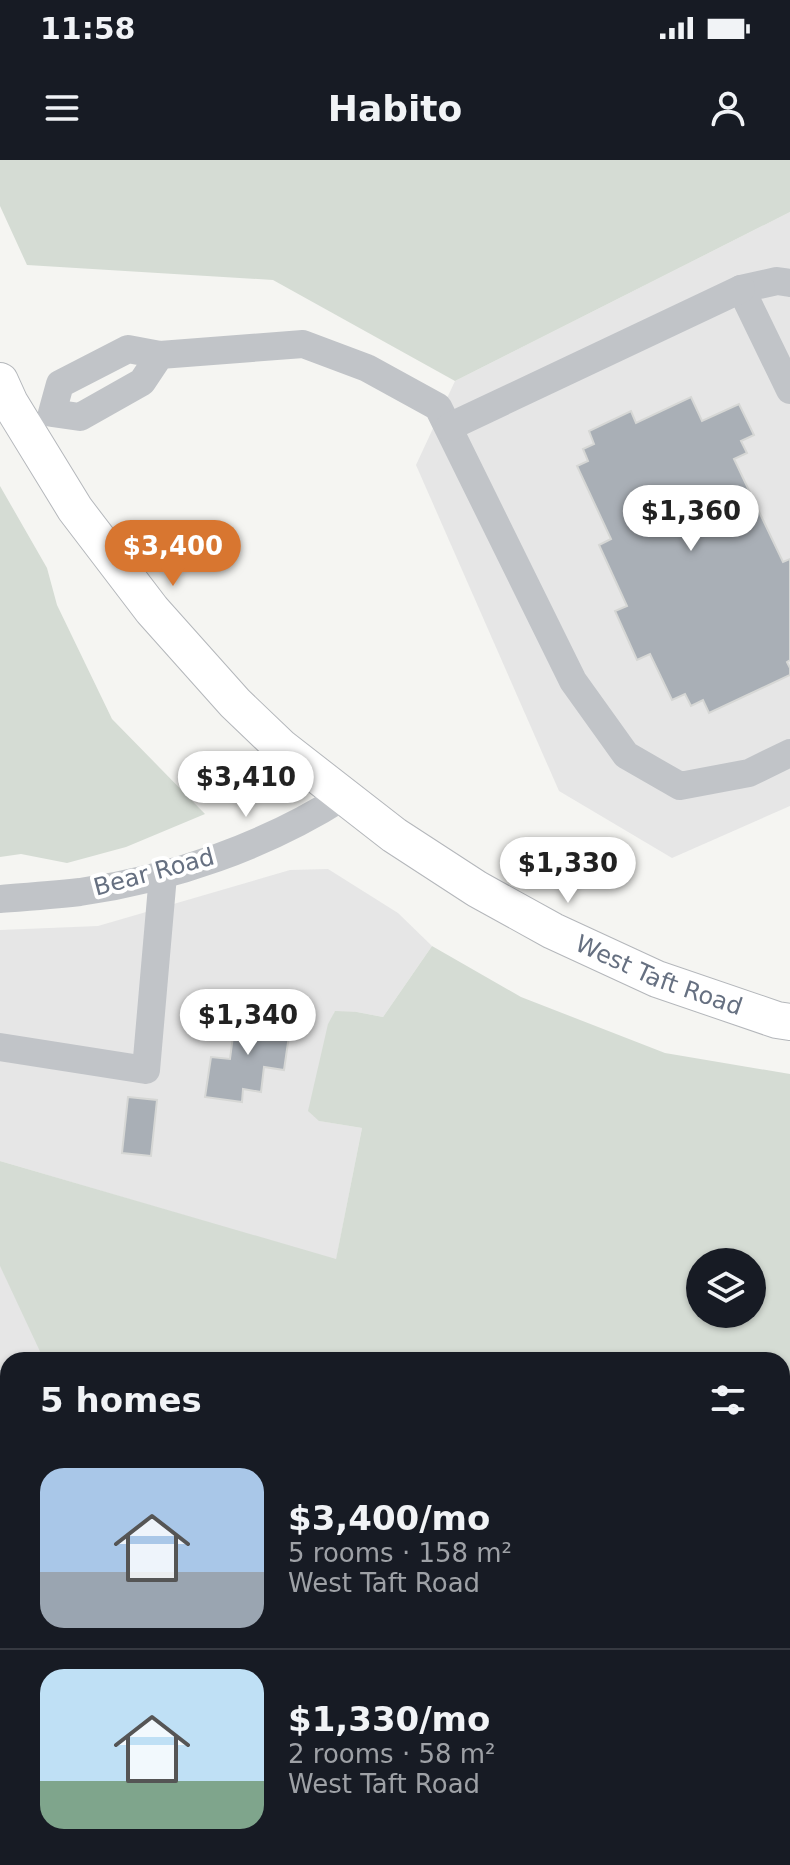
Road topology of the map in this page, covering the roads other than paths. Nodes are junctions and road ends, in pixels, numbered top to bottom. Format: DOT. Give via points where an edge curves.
graph roads {
  1 [pos="790,283"];
  2 [pos="741,289"];
  3 [pos="160,355"];
  4 [pos="0,381"];
  5 [pos="790,390"];
  6 [pos="39,420"];
  7 [pos="449,427"];
  8 [pos="790,753"];
  9 [pos="344,796"];
  10 [pos="163,875"];
  11 [pos="0,899"];
  12 [pos="790,1022"];
  13 [pos="0,1047"];
  1 -- 2 [label="street"];
  2 -- 5 [label="street"];
  2 -- 7 [label="street"];
  3 -- 6 [label="street" via="142,382 80,417"];
  3 -- 6 [label="street" via="128,349 60,384"];
  3 -- 7 [label="street" via="303,344 367,368 438,407"];
  4 -- 6 [label="main road, West Taft Road" via="10,403"];
  6 -- 9 [label="main road, West Taft Road" via="75,509 152,610 235,703"];
  7 -- 8 [label="street" via="573,681 626,755 680,786 749,773"];
  9 -- 10 [label="street, Bear Road" via="261,841"];
  9 -- 12 [label="main road, West Taft Road" via="477,889 553,931 657,979"];
  10 -- 11 [label="street, Bear Road" via="80,892"];
  10 -- 13 [label="street" via="146,1070"];
}
